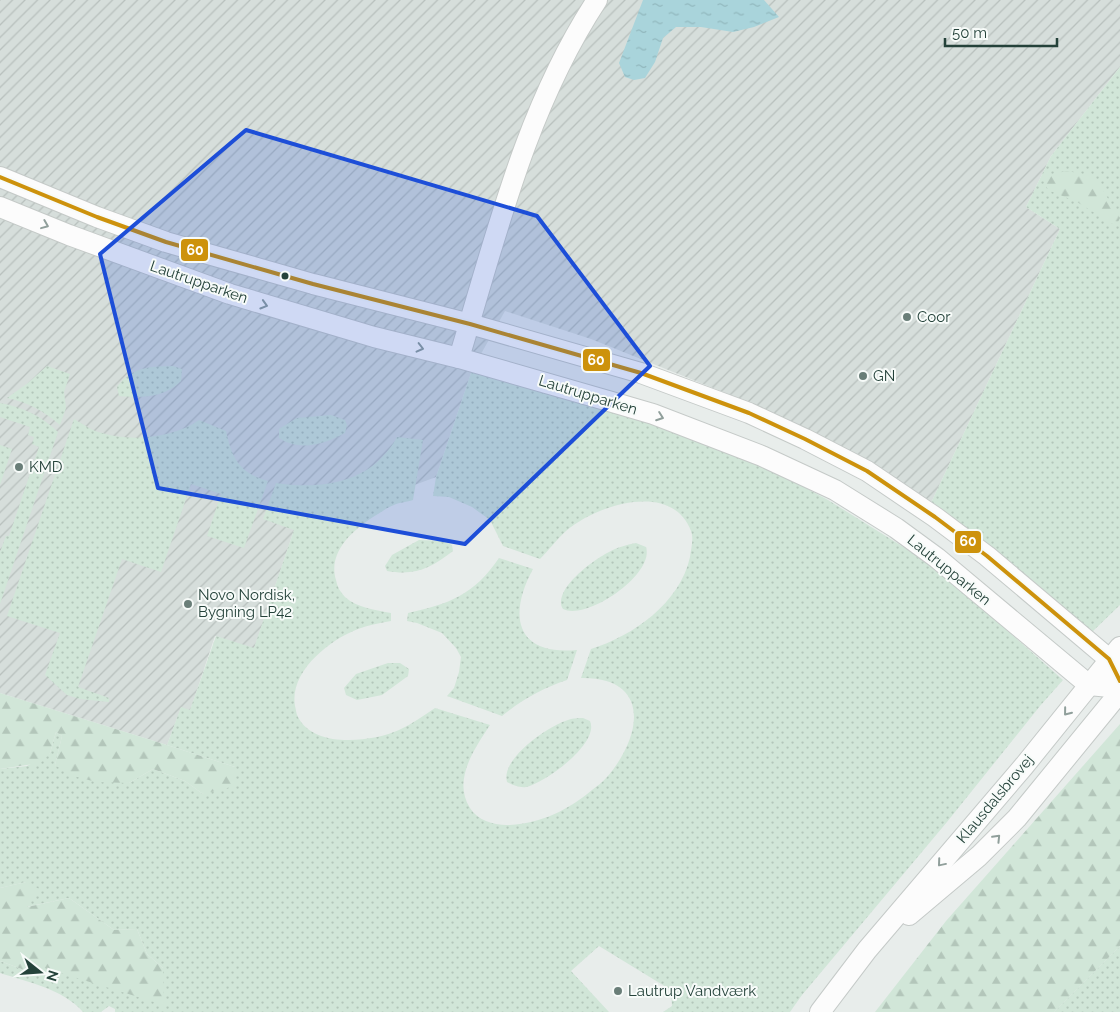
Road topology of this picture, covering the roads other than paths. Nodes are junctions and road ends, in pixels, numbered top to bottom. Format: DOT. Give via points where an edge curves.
graph roads {
  1 [pos="597,0"];
  2 [pos="0,177"];
  3 [pos="0,207"];
  4 [pos="470,324"];
  5 [pos="459,358"];
  6 [pos="1115,653"];
  7 [pos="1120,681"];
  8 [pos="1089,685"];
  9 [pos="1120,688"];
  10 [pos="1120,692"];
  11 [pos="867,950"];
  12 [pos="820,1012"];
  1 -- 4 [label="street" via="555,74 527,139"];
  2 -- 4 [label="street, Lautrupparken" via="166,242"];
  3 -- 5 [label="street, Lautrupparken, one-way" via="230,294 374,337"];
  4 -- 5 [label="street"];
  4 -- 6 [label="street, Lautrupparken" via="641,373 805,439 867,471 988,556"];
  5 -- 8 [label="street, Lautrupparken, one-way" via="653,414 762,456 835,490 937,558"];
  6 -- 7 [label="street, Lautrupparken"];
  6 -- 8 [label="street, Klausdalsbrovej"];
  8 -- 9 [label="street"];
  8 -- 11 [label="street, Klausdalsbrovej, one-way"];
  11 -- 10 [label="street, Klausdalsbrovej, one-way" via="992,844"];
  11 -- 12 [label="street, Klausdalsbrovej"];
}
